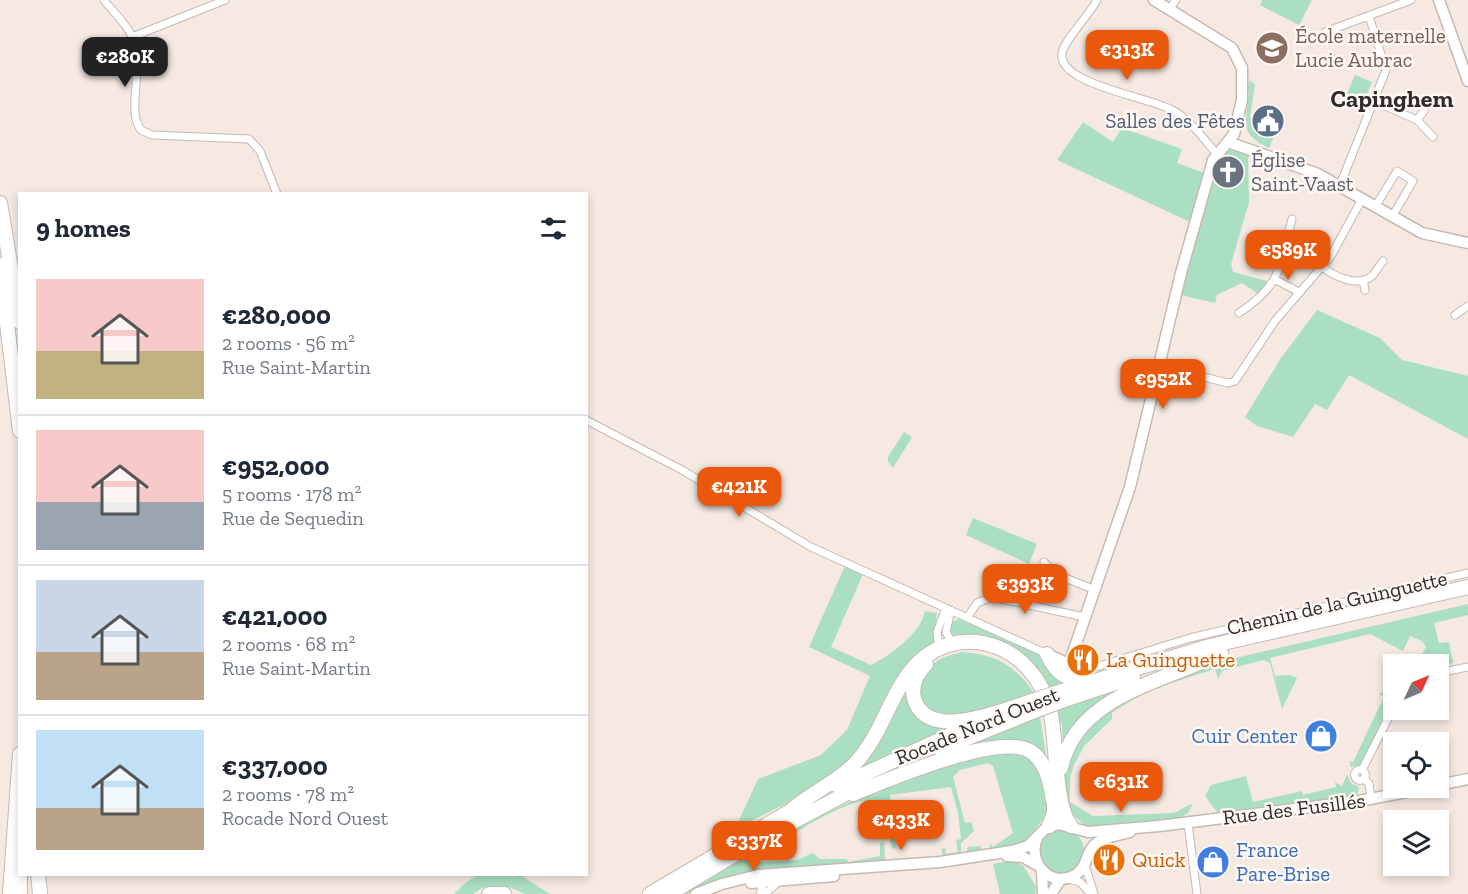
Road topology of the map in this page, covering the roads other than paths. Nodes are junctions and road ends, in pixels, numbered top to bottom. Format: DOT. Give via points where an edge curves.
graph roads {
  1 [pos="104,0"];
  2 [pos="225,0"];
  3 [pos="1097,0"];
  4 [pos="1154,0"];
  5 [pos="1176,0"];
  6 [pos="1411,0"];
  7 [pos="1439,0"];
  8 [pos="1444,0"];
  9 [pos="1168,9"];
  10 [pos="1369,16"];
  11 [pos="1324,33"];
  12 [pos="132,37"];
  13 [pos="1468,66"];
  14 [pos="1468,81"];
  15 [pos="1374,101"];
  16 [pos="1424,111"];
  17 [pos="1418,120"];
  18 [pos="1236,130"];
  19 [pos="1433,137"];
  20 [pos="1228,142"];
  21 [pos="1260,152"];
  22 [pos="1216,153"];
  23 [pos="1340,185"];
  24 [pos="277,192"];
  25 [pos="1362,199"];
  26 [pos="0,203"];
  27 [pos="1375,207"];
  28 [pos="1392,217"];
  29 [pos="1292,219"];
  30 [pos="1468,243"];
  31 [pos="1383,261"];
  32 [pos="0,265"];
  33 [pos="1322,267"];
  34 [pos="1276,280"];
  35 [pos="1363,280"];
  36 [pos="1365,290"];
  37 [pos="1299,292"];
  38 [pos="1468,306"];
  39 [pos="18,310"];
  40 [pos="1239,313"];
  41 [pos="1455,315"];
  42 [pos="1159,366"];
  43 [pos="18,414"];
  44 [pos="588,421"];
  45 [pos="1044,562"];
  46 [pos="1468,573"];
  47 [pos="1468,586"];
  48 [pos="1093,589"];
  49 [pos="1468,597"];
  50 [pos="949,609"];
  51 [pos="1084,617"];
  52 [pos="967,618"];
  53 [pos="951,647"];
  54 [pos="1215,650"];
  55 [pos="1047,654"];
  56 [pos="1063,666"];
  57 [pos="1468,667"];
  58 [pos="1449,671"];
  59 [pos="1030,707"];
  60 [pos="1387,720"];
  61 [pos="1059,776"];
  62 [pos="1468,779"];
  63 [pos="18,782"];
  64 [pos="1449,783"];
  65 [pos="1383,797"];
  66 [pos="1371,799"];
  67 [pos="822,804"];
  68 [pos="1054,807"];
  69 [pos="790,811"];
  70 [pos="1188,822"];
  71 [pos="1049,826"];
  72 [pos="1159,826"];
  73 [pos="1075,828"];
  74 [pos="1037,838"];
  75 [pos="1089,853"];
  76 [pos="1085,865"];
  77 [pos="1039,868"];
  78 [pos="773,873"];
  79 [pos="20,876"];
  80 [pos="32,876"];
  81 [pos="38,876"];
  82 [pos="1064,879"];
  83 [pos="784,880"];
  84 [pos="763,882"];
  85 [pos="10,894"];
  86 [pos="20,894"];
  87 [pos="31,894"];
  88 [pos="40,894"];
  89 [pos="489,894"];
  90 [pos="504,894"];
  91 [pos="650,894"];
  92 [pos="669,894"];
  93 [pos="696,894"];
  94 [pos="707,894"];
  95 [pos="760,894"];
  96 [pos="765,894"];
  97 [pos="1043,894"];
  98 [pos="1051,894"];
  99 [pos="1093,894"];
  100 [pos="1197,894"];
  1 -- 12 [label="street"];
  2 -- 12 [label="street"];
  3 -- 22 [label="street" via="1064,46 1062,58 1066,68 1089,81 1175,111"];
  4 -- 9 [label="main road"];
  5 -- 9 [label="street"];
  6 -- 10 [label="street"];
  7 -- 14 [label="main road"];
  8 -- 13 [label="main road"];
  9 -- 18 [label="main road" via="1220,39 1237,55 1243,84"];
  10 -- 11 [label="street"];
  10 -- 15 [label="street" via="1386,67"];
  12 -- 24 [label="street" via="137,64 135,115 141,130 152,135 249,139 261,150"];
  15 -- 17 [label="street"];
  15 -- 23 [label="street"];
  16 -- 17 [label="street"];
  17 -- 19 [label="street"];
  18 -- 20 [label="main road"];
  18 -- 21 [label="main road"];
  20 -- 21 [label="main road"];
  20 -- 22 [label="main road"];
  21 -- 23 [label="main road"];
  22 -- 42 [label="main road"];
  23 -- 25 [label="main road"];
  25 -- 27 [label="main road"];
  25 -- 33 [label="street"];
  26 -- 39 [label="highway"];
  27 -- 28 [label="main road"];
  27 -- 28 [label="street" via="1397,171 1413,181"];
  28 -- 30 [label="main road" via="1428,235"];
  29 -- 34 [label="street"];
  31 -- 35 [label="street"];
  32 -- 43 [label="highway"];
  33 -- 35 [label="street" via="1340,277"];
  33 -- 37 [label="street"];
  34 -- 37 [label="street"];
  34 -- 40 [label="street" via="1259,300"];
  35 -- 36 [label="street"];
  37 -- 42 [label="street" via="1233,382"];
  38 -- 41 [label="street"];
  42 -- 48 [label="main road" via="1130,487"];
  44 -- 50 [label="street" via="682,470 811,547"];
  45 -- 48 [label="street" via="1055,573"];
  46 -- 56 [label="street, Chemin de la Guinguette" via="1190,638 1086,670"];
  47 -- 54 [label="highway, Rocade Nord Ouest"];
  48 -- 51 [label="main road"];
  49 -- 54 [label="highway, Rocade Nord Ouest"];
  50 -- 52 [label="street"];
  50 -- 53 [label="street" via="946,632"];
  50 -- 53 [label="street" via="937,632"];
  51 -- 52 [label="street" via="992,597 977,603"];
  51 -- 56 [label="main road"];
  52 -- 55 [label="street"];
  53 -- 59 [label="highway" via="928,662 915,680 914,699 928,717 955,722"];
  53 -- 61 [label="highway" via="983,643 1018,658 1030,670 1052,716"];
  53 -- 68 [label="highway" via="998,654 1017,666 1033,685 1048,729"];
  53 -- 69 [label="highway" via="918,663 906,676 875,737 855,763"];
  54 -- 56 [label="highway" via="1165,654 1082,678 1064,677"];
  54 -- 59 [label="highway, Rocade Nord Ouest, bridge"];
  54 -- 61 [label="highway" via="1094,713 1072,740"];
  55 -- 56 [label="highway"];
  57 -- 58 [label="street"];
  59 -- 67 [label="highway, Rocade Nord Ouest"];
  59 -- 69 [label="highway, Rocade Nord Ouest" via="941,738"];
  60 -- 66 [label="street" via="1362,770"];
  61 -- 73 [label="highway" via="1062,807"];
  62 -- 64 [label="main road"];
  63 -- 85 [label="highway"];
  65 -- 66 [label="main road, Rue des Fusillés"];
  66 -- 70 [label="main road, Rue des Fusillés"];
  67 -- 68 [label="highway" via="904,773 1005,745 1024,748 1040,759"];
  67 -- 92 [label="highway, Rocade Nord Ouest"];
  68 -- 71 [label="highway"];
  69 -- 91 [label="highway, Rocade Nord Ouest"];
  70 -- 72 [label="main road, Rue des Fusillés"];
  70 -- 100 [label="street"];
  71 -- 73 [label="main road"];
  71 -- 74 [label="main road"];
  72 -- 73 [label="main road" via="1090,832"];
  72 -- 75 [label="main road" via="1100,841"];
  73 -- 75 [label="main road" via="1087,841"];
  74 -- 77 [label="main road" via="1034,852"];
  74 -- 78 [label="main road" via="1012,851 940,862"];
  75 -- 76 [label="main road"];
  76 -- 82 [label="main road" via="1078,874"];
  76 -- 99 [label="street"];
  77 -- 82 [label="main road"];
  77 -- 83 [label="main road" via="1015,855 941,868"];
  77 -- 97 [label="main road"];
  78 -- 84 [label="street"];
  78 -- 93 [label="main road" via="735,880"];
  79 -- 86 [label="highway"];
  80 -- 87 [label="highway"];
  81 -- 88 [label="highway"];
  82 -- 98 [label="main road"];
  82 -- 99 [label="street" via="1080,882"];
  83 -- 84 [label="main road"];
  83 -- 96 [label="street" via="772,885"];
  84 -- 94 [label="main road"];
  84 -- 95 [label="street"];
  89 -- 90 [label="highway"];
}
